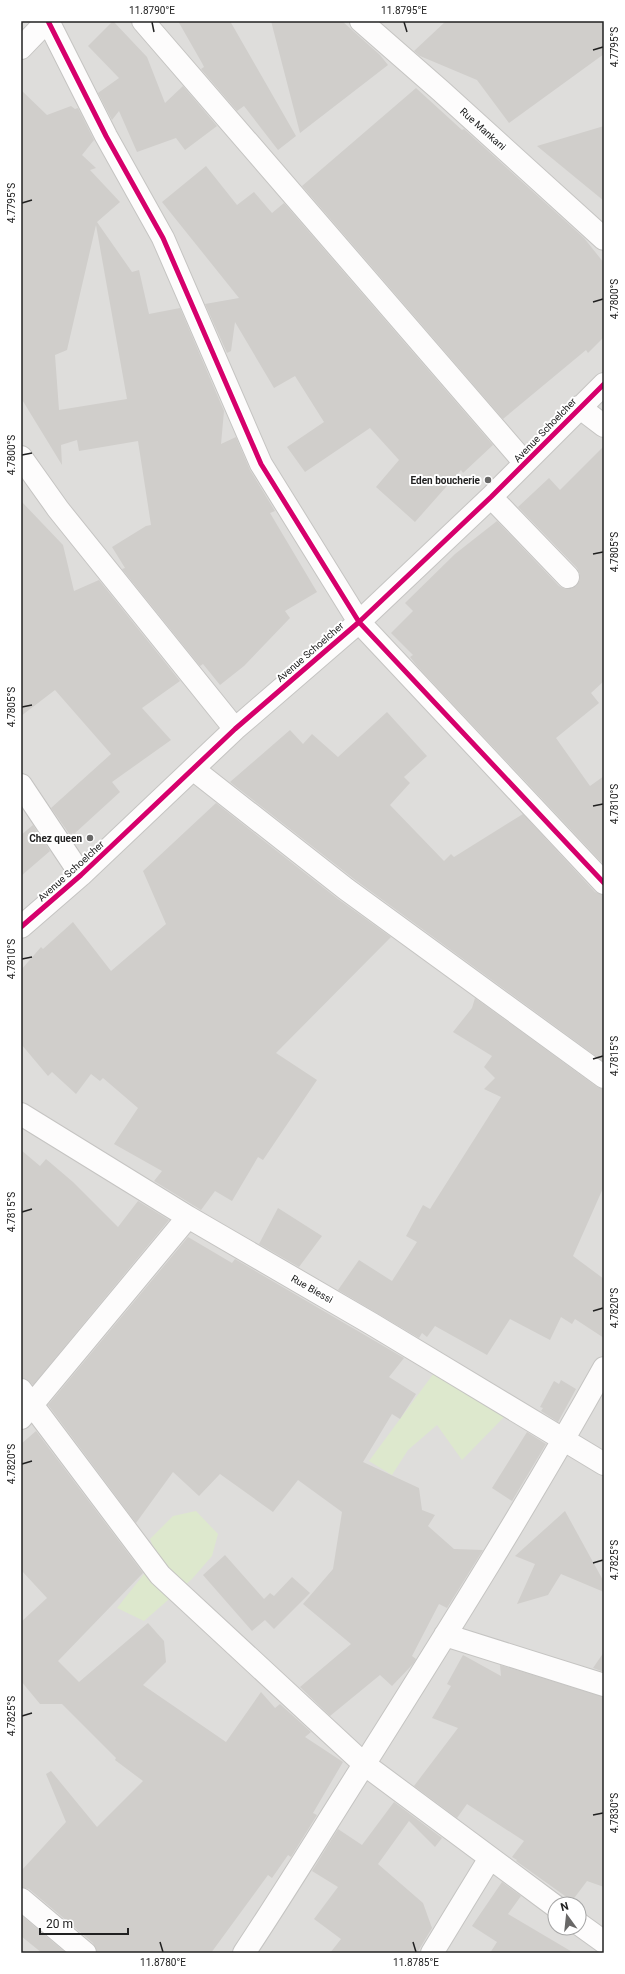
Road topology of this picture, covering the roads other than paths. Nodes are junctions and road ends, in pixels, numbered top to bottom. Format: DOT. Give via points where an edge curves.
graph roads {
  1 [pos="48,21"];
  2 [pos="143,21"];
  3 [pos="361,21"];
  4 [pos="21,48"];
  5 [pos="604,239"];
  6 [pos="604,384"];
  7 [pos="579,407"];
  8 [pos="604,426"];
  9 [pos="21,458"];
  10 [pos="525,464"];
  11 [pos="491,497"];
  12 [pos="568,577"];
  13 [pos="359,622"];
  14 [pos="235,729"];
  15 [pos="193,769"];
  16 [pos="21,785"];
  17 [pos="81,875"];
  18 [pos="604,883"];
  19 [pos="21,927"];
  20 [pos="604,1077"];
  21 [pos="21,1114"];
  22 [pos="188,1218"];
  23 [pos="604,1368"];
  24 [pos="25,1404"];
  25 [pos="564,1438"];
  26 [pos="604,1464"];
  27 [pos="445,1635"];
  28 [pos="604,1684"];
  29 [pos="364,1764"];
  30 [pos="490,1858"];
  31 [pos="21,1900"];
  32 [pos="547,1900"];
  33 [pos="587,1930"];
  34 [pos="604,1942"];
  35 [pos="84,1953"];
  36 [pos="244,1953"];
  37 [pos="432,1953"];
  1 -- 4 [label="street"];
  1 -- 13 [label="street" via="106,136 163,238 261,464"];
  2 -- 10 [label="street"];
  3 -- 5 [label="street, Rue Mankani"];
  6 -- 7 [label="street, Avenue Schoelcher"];
  7 -- 8 [label="street"];
  7 -- 10 [label="street, Avenue Schoelcher"];
  9 -- 14 [label="street" via="63,515"];
  10 -- 11 [label="street, Avenue Schoelcher"];
  11 -- 12 [label="street"];
  11 -- 13 [label="street, Avenue Schoelcher"];
  13 -- 14 [label="street, Avenue Schoelcher"];
  13 -- 18 [label="street"];
  14 -- 15 [label="street, Avenue Schoelcher"];
  15 -- 17 [label="street, Avenue Schoelcher"];
  15 -- 20 [label="street" via="346,889"];
  16 -- 17 [label="street"];
  17 -- 19 [label="street, Avenue Schoelcher"];
  21 -- 22 [label="street, Rue Biessi"];
  22 -- 24 [label="street"];
  22 -- 25 [label="street, Rue Biessi"];
  23 -- 25 [label="street"];
  24 -- 29 [label="street" via="160,1575"];
  25 -- 26 [label="street, Rue Biessi"];
  25 -- 27 [label="street"];
  27 -- 28 [label="street"];
  27 -- 29 [label="street"];
  29 -- 30 [label="street"];
  29 -- 36 [label="street"];
  30 -- 32 [label="street"];
  30 -- 37 [label="street"];
  31 -- 35 [label="street"];
  33 -- 34 [label="street"];
}
